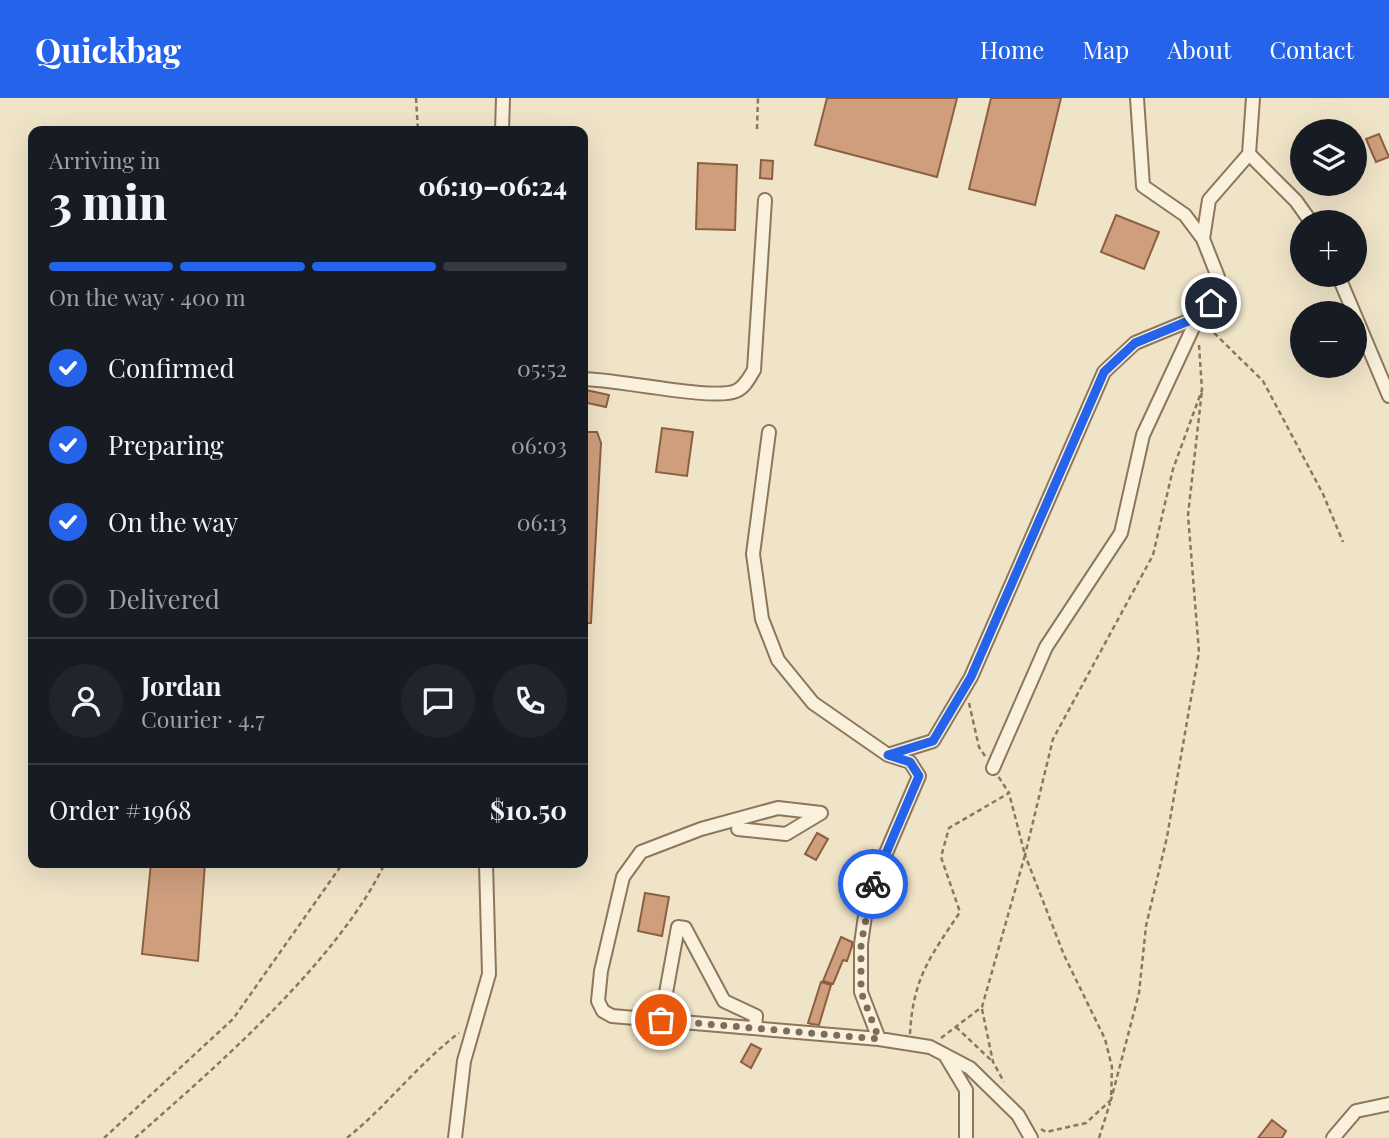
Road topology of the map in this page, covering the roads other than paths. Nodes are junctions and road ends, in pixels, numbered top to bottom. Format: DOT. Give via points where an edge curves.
graph roads {
  1 [pos="503,98"];
  2 [pos="1137,98"];
  3 [pos="1253,98"];
  4 [pos="502,126"];
  5 [pos="1249,154"];
  6 [pos="765,200"];
  7 [pos="1302,210"];
  8 [pos="1203,239"];
  9 [pos="1343,287"];
  10 [pos="1198,317"];
  11 [pos="588,379"];
  12 [pos="1389,396"];
  13 [pos="769,432"];
  14 [pos="888,755"];
  15 [pos="993,768"];
  16 [pos="738,829"];
  17 [pos="486,868"];
  18 [pos="661,1020"];
  19 [pos="755,1028"];
  20 [pos="879,1039"];
  21 [pos="945,1055"];
  22 [pos="1389,1104"];
  23 [pos="1034,1132"];
  24 [pos="455,1138"];
  25 [pos="966,1138"];
  26 [pos="1334,1138"];
  1 -- 4 [label="street"];
  2 -- 8 [label="street" via="1143,186 1185,215"];
  3 -- 5 [label="street"];
  5 -- 7 [label="street"];
  5 -- 8 [label="street" via="1209,200"];
  6 -- 11 [label="street" via="754,370 747,383 716,395"];
  8 -- 10 [label="street" via="1218,277 1211,303"];
  9 -- 12 [label="street"];
  10 -- 14 [label="street" via="1135,343 1104,372 965,686 933,741"];
  10 -- 15 [label="street" via="1143,435 1121,533 1046,647"];
  13 -- 14 [label="street" via="753,554 762,620 778,660 813,703"];
  14 -- 20 [label="street" via="910,762 919,776 868,895 861,992"];
  16 -- 18 [label="street" via="786,834 821,813 778,808 701,829 641,852 623,877 598,1001 612,1016"];
  17 -- 24 [label="street" via="489,974 464,1061"];
  18 -- 19 [label="street"];
  18 -- 19 [label="street" via="678,928 685,928 724,1002 756,1017"];
  19 -- 20 [label="street"];
  20 -- 21 [label="street" via="930,1047"];
  21 -- 23 [label="street" via="970,1068"];
  21 -- 25 [label="street" via="966,1090"];
  22 -- 26 [label="street" via="1356,1111"];
}
